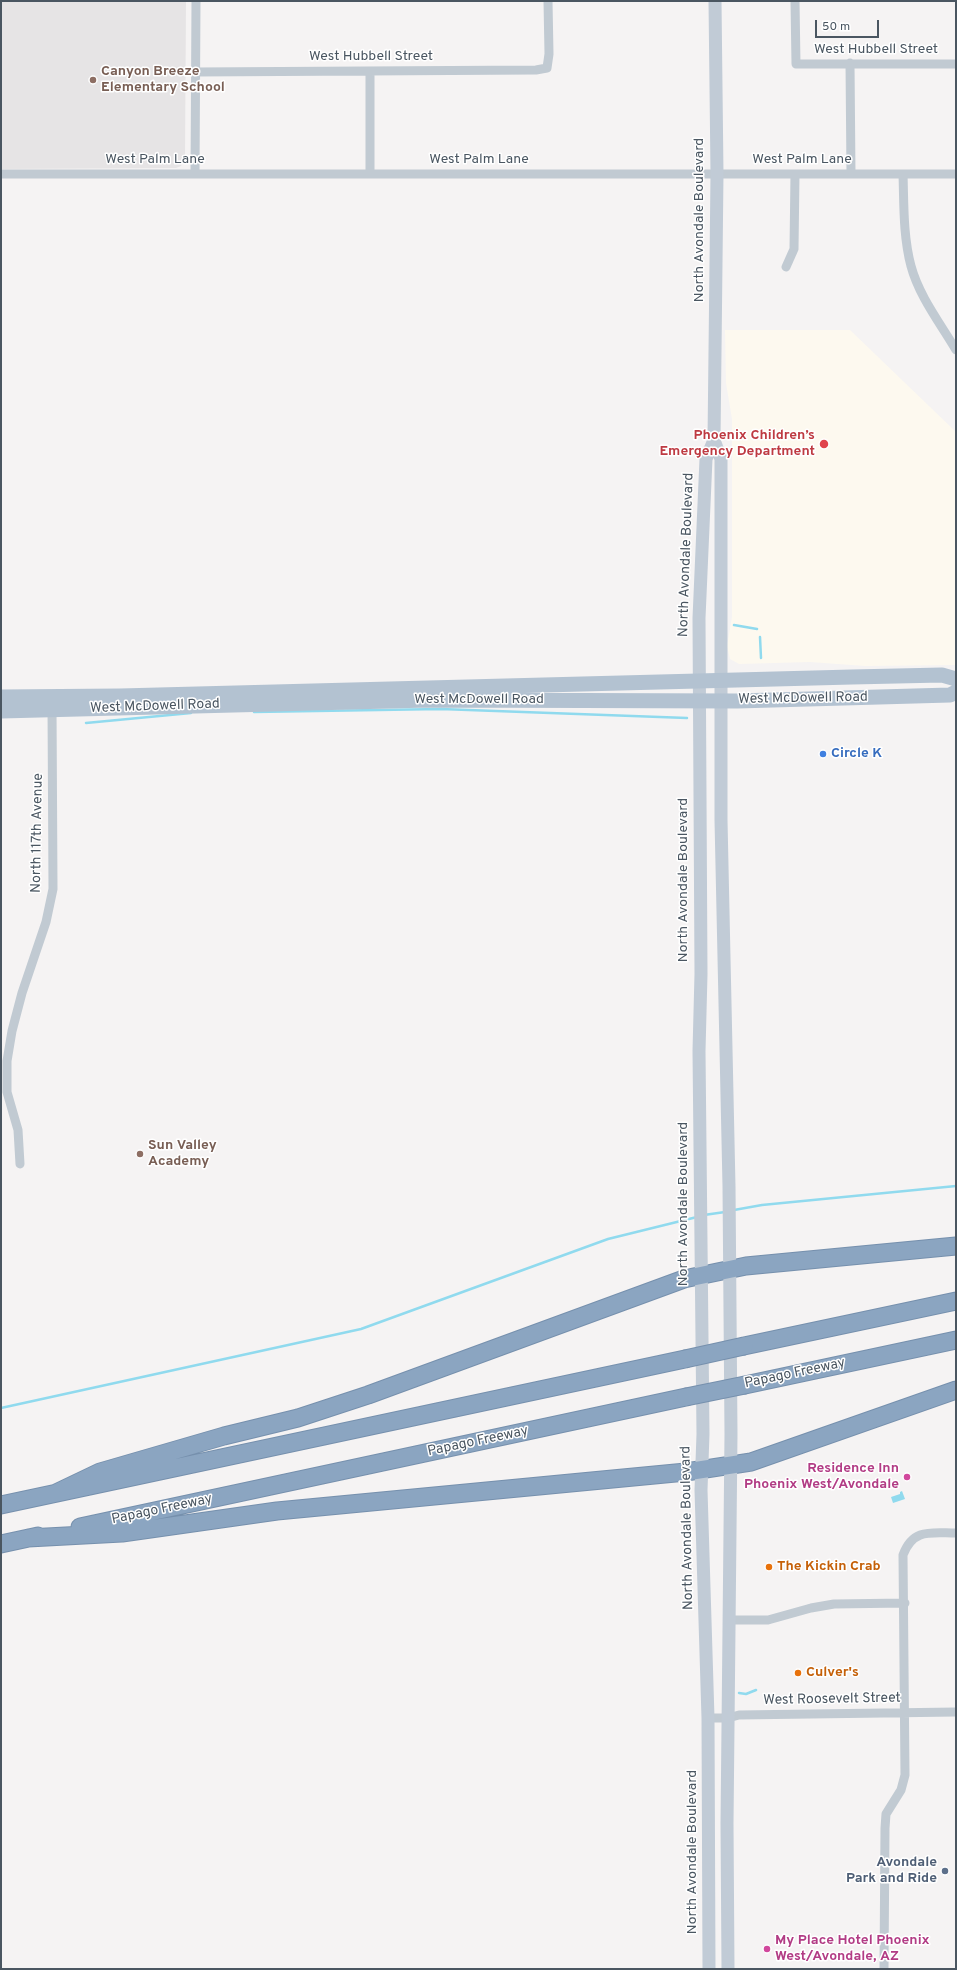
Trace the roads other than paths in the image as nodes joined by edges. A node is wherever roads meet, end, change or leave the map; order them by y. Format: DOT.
graph roads {
  1 [pos="196,1"];
  2 [pos="548,1"];
  3 [pos="714,1"];
  4 [pos="796,1"];
  5 [pos="850,63"];
  6 [pos="956,64"];
  7 [pos="370,71"];
  8 [pos="195,72"];
  9 [pos="370,173"];
  10 [pos="1,174"];
  11 [pos="195,174"];
  12 [pos="717,174"];
  13 [pos="796,174"];
  14 [pos="851,174"];
  15 [pos="904,174"];
  16 [pos="956,174"];
  17 [pos="786,267"];
  18 [pos="956,350"];
  19 [pos="714,440"];
  20 [pos="956,679"];
  21 [pos="700,680"];
  22 [pos="721,680"];
  23 [pos="956,692"];
  24 [pos="1,697"];
  25 [pos="700,700"];
  26 [pos="721,700"];
  27 [pos="52,703"];
  28 [pos="1,711"];
  29 [pos="701,946"];
  30 [pos="724,947"];
  31 [pos="20,1164"];
  32 [pos="956,1246"];
  33 [pos="730,1269"];
  34 [pos="700,1274"];
  35 [pos="956,1301"];
  36 [pos="956,1340"];
  37 [pos="956,1390"];
  38 [pos="731,1464"];
  39 [pos="702,1469"];
  40 [pos="56,1493"];
  41 [pos="1,1505"];
  42 [pos="956,1533"];
  43 [pos="28,1538"];
  44 [pos="1,1544"];
  45 [pos="904,1603"];
  46 [pos="729,1620"];
  47 [pos="956,1712"];
  48 [pos="905,1713"];
  49 [pos="708,1718"];
  50 [pos="728,1718"];
  51 [pos="709,1943"];
  52 [pos="709,1969"];
  53 [pos="718,1969"];
  54 [pos="728,1969"];
  55 [pos="884,1969"];
  1 -- 8 [label="street"];
  2 -- 7 [label="street, West Hubbell Street"];
  3 -- 12 [label="main road, North Avondale Boulevard"];
  4 -- 5 [label="street, West Hubbell Street"];
  5 -- 6 [label="street, West Hubbell Street"];
  5 -- 14 [label="street"];
  7 -- 8 [label="street, West Hubbell Street"];
  7 -- 9 [label="street"];
  8 -- 11 [label="street"];
  9 -- 11 [label="street, West Palm Lane"];
  9 -- 12 [label="street, West Palm Lane"];
  10 -- 11 [label="street, West Palm Lane"];
  12 -- 13 [label="street, West Palm Lane"];
  12 -- 19 [label="main road, North Avondale Boulevard"];
  13 -- 14 [label="street, West Palm Lane"];
  13 -- 17 [label="street"];
  14 -- 15 [label="street, West Palm Lane"];
  15 -- 16 [label="street, West Palm Lane"];
  15 -- 18 [label="street"];
  19 -- 21 [label="main road, North Avondale Boulevard"];
  19 -- 22 [label="main road, North Avondale Boulevard"];
  20 -- 22 [label="main road, West McDowell Road"];
  21 -- 22 [label="main road, West McDowell Road"];
  21 -- 25 [label="main road, North Avondale Boulevard"];
  21 -- 27 [label="main road, West McDowell Road"];
  22 -- 26 [label="main road, North Avondale Boulevard"];
  23 -- 26 [label="main road, West McDowell Road"];
  24 -- 27 [label="main road, West McDowell Road"];
  25 -- 26 [label="main road, West McDowell Road"];
  25 -- 27 [label="main road, West McDowell Road"];
  25 -- 29 [label="main road, North Avondale Boulevard"];
  26 -- 30 [label="main road, North Avondale Boulevard"];
  27 -- 28 [label="main road, West McDowell Road"];
  27 -- 31 [label="street, North 117th Avenue"];
  29 -- 30 [label="main road"];
  29 -- 34 [label="main road, North Avondale Boulevard"];
  30 -- 33 [label="main road, North Avondale Boulevard"];
  32 -- 33 [label="highway"];
  33 -- 34 [label="highway"];
  33 -- 38 [label="main road, North Avondale Boulevard"];
  34 -- 39 [label="main road, North Avondale Boulevard"];
  34 -- 40 [label="highway"];
  35 -- 40 [label="highway, bridge"];
  36 -- 43 [label="highway, Papago Freeway, bridge"];
  37 -- 38 [label="highway"];
  38 -- 39 [label="highway"];
  38 -- 46 [label="main road, North Avondale Boulevard"];
  39 -- 43 [label="highway"];
  39 -- 49 [label="main road, North Avondale Boulevard"];
  40 -- 41 [label="highway"];
  42 -- 45 [label="street"];
  43 -- 44 [label="highway, Papago Freeway"];
  45 -- 46 [label="street"];
  45 -- 48 [label="street"];
  46 -- 50 [label="main road, North Avondale Boulevard"];
  47 -- 48 [label="street, West Roosevelt Street"];
  48 -- 50 [label="street, West Roosevelt Street"];
  48 -- 55 [label="street"];
  49 -- 50 [label="street, West Roosevelt Street"];
  49 -- 51 [label="main road, North Avondale Boulevard"];
  50 -- 54 [label="main road, North Avondale Boulevard"];
  51 -- 52 [label="main road, North Avondale Boulevard"];
  51 -- 53 [label="main road"];
}
